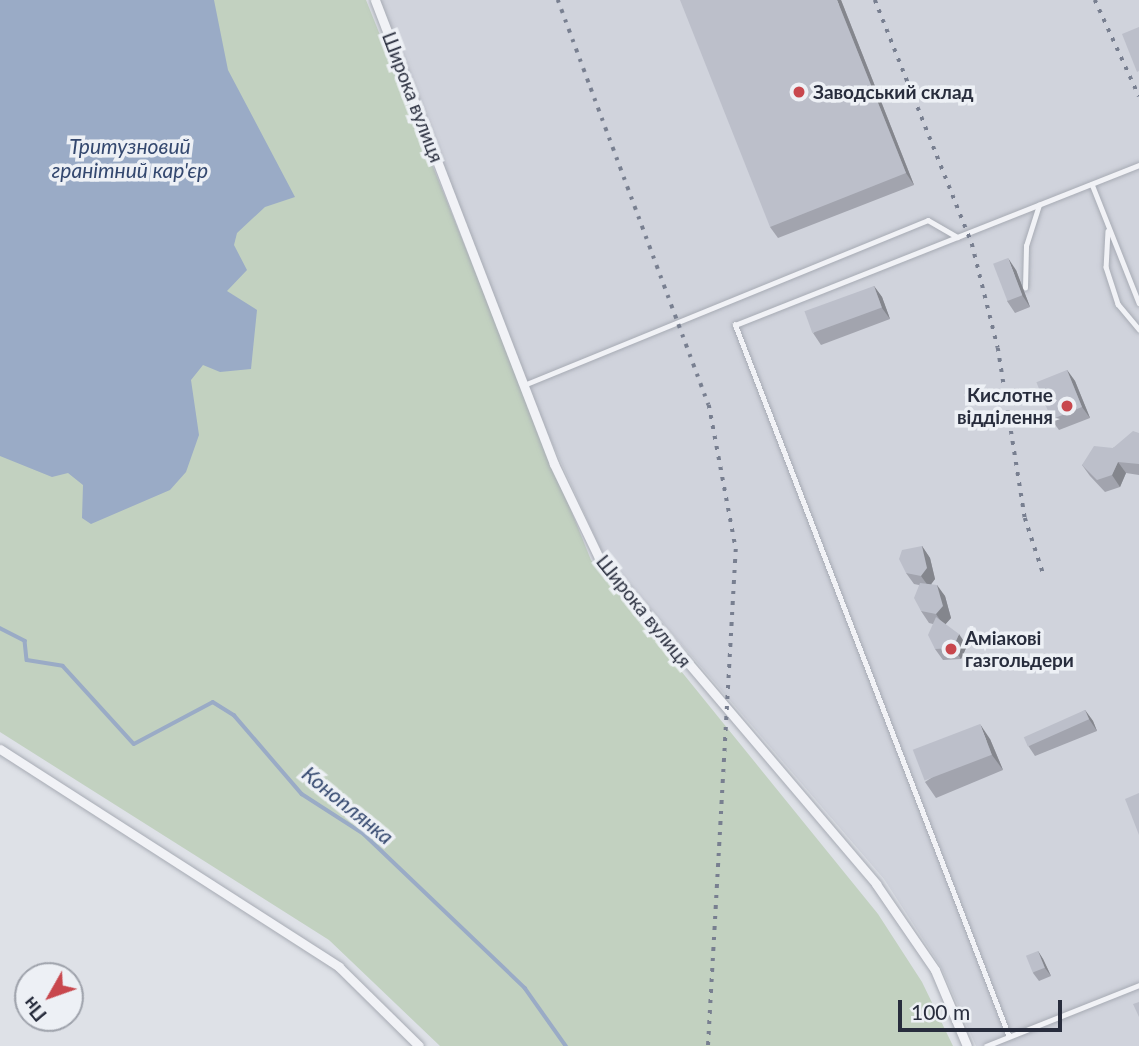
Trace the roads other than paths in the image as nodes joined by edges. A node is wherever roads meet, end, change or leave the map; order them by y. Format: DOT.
graph roads {
  1 [pos="375,0"];
  2 [pos="1139,165"];
  3 [pos="1092,184"];
  4 [pos="1039,205"];
  5 [pos="1109,226"];
  6 [pos="957,237"];
  7 [pos="1025,288"];
  8 [pos="1139,303"];
  9 [pos="1139,329"];
  10 [pos="523,385"];
  11 [pos="0,749"];
  12 [pos="1139,985"];
  13 [pos="1009,1037"];
  14 [pos="419,1046"];
  15 [pos="967,1046"];
  16 [pos="986,1046"];
  1 -- 10 [label="street, Широка вулиця"];
  2 -- 3 [label="lane"];
  3 -- 4 [label="lane"];
  3 -- 5 [label="lane"];
  4 -- 6 [label="lane"];
  4 -- 7 [label="lane"];
  5 -- 8 [label="lane"];
  5 -- 9 [label="lane"];
  6 -- 10 [label="lane"];
  6 -- 13 [label="lane"];
  10 -- 15 [label="street, Широка вулиця"];
  11 -- 14 [label="street"];
  12 -- 13 [label="lane"];
  13 -- 16 [label="lane"];
}
